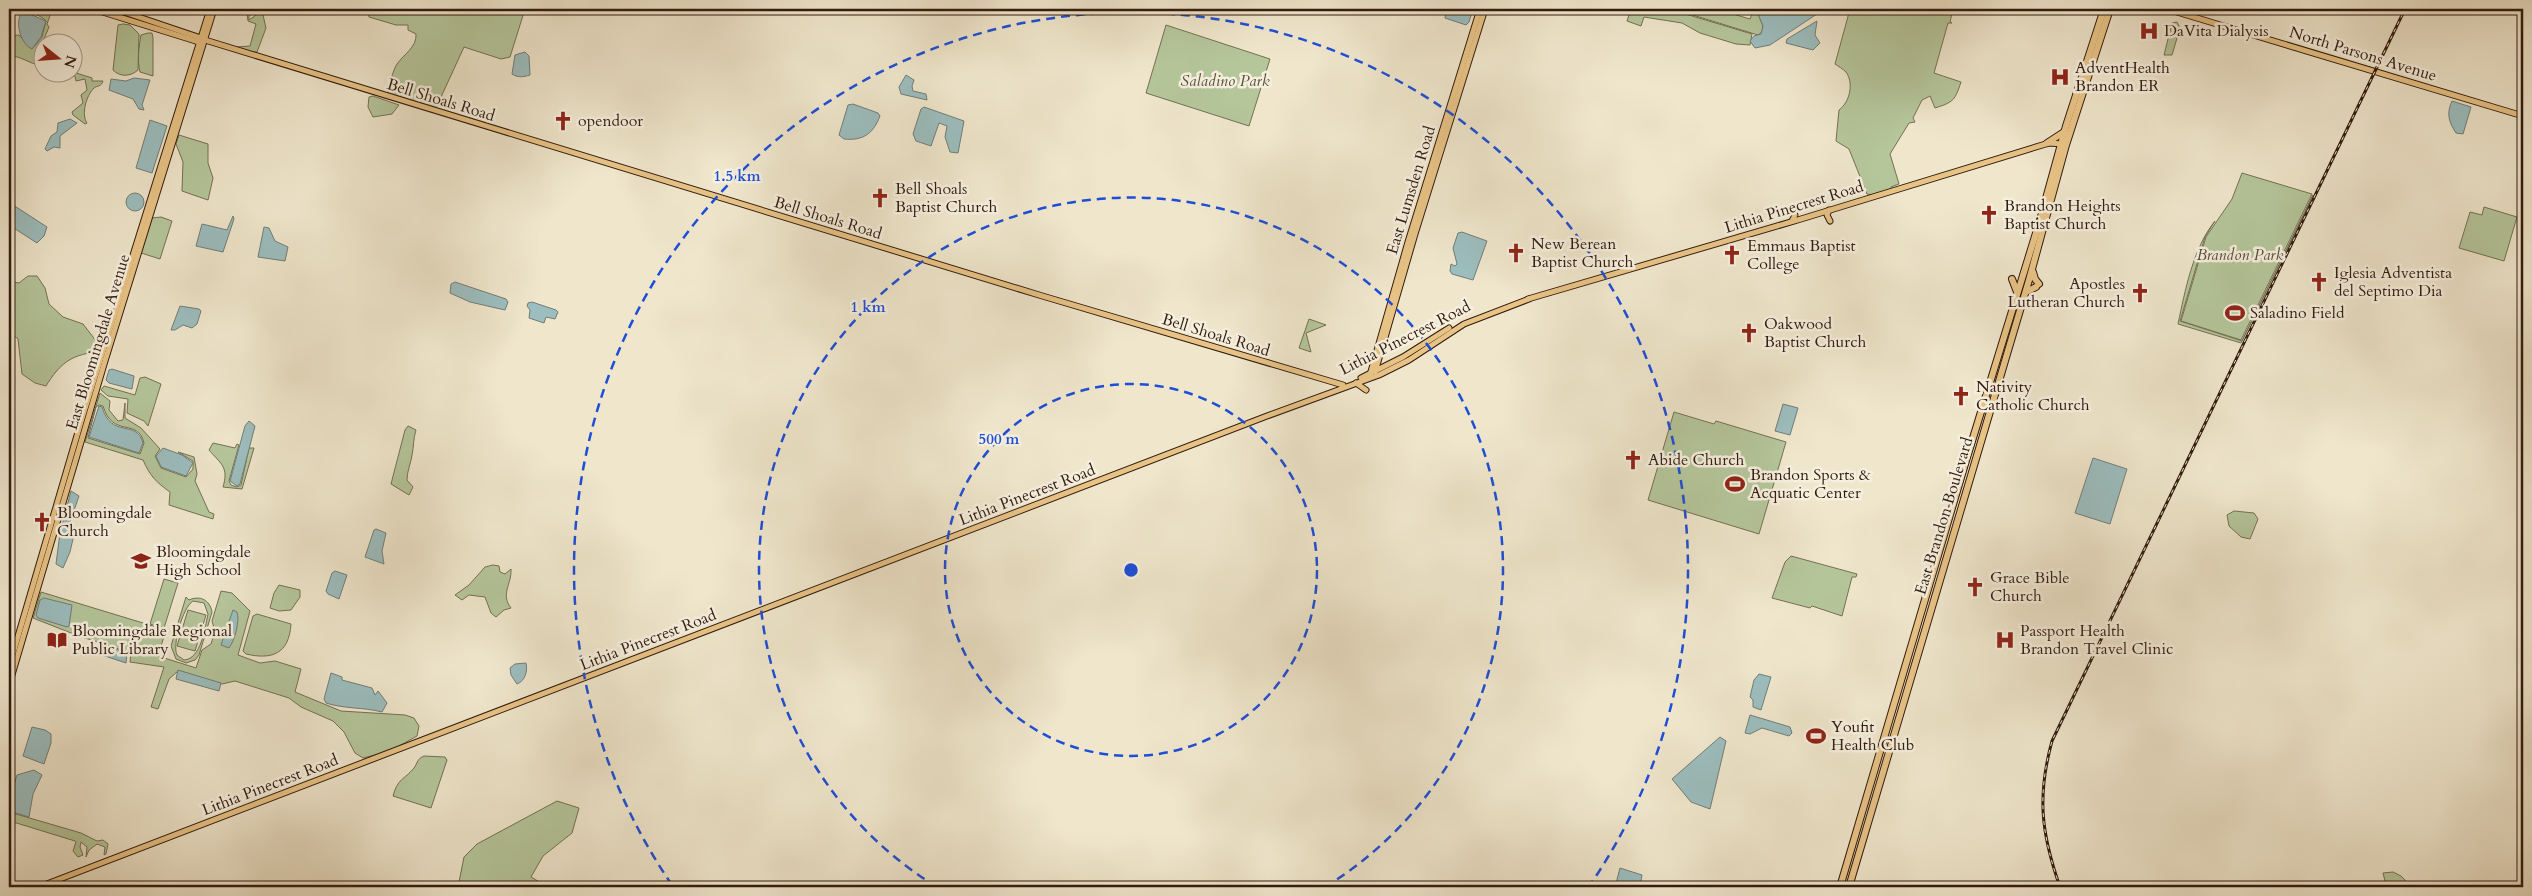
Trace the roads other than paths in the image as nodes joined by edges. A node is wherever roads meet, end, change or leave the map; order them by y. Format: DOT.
graph roads {
  1 [pos="93,9"];
  2 [pos="115,9"];
  3 [pos="210,9"];
  4 [pos="214,9"];
  5 [pos="1480,9"];
  6 [pos="1484,9"];
  7 [pos="2104,9"];
  8 [pos="2110,9"];
  9 [pos="2167,9"];
  10 [pos="202,41"];
  11 [pos="2523,116"];
  12 [pos="2064,132"];
  13 [pos="2047,143"];
  14 [pos="2064,144"];
  15 [pos="1792,210"];
  16 [pos="1829,210"];
  17 [pos="1830,221"];
  18 [pos="1790,222"];
  19 [pos="2033,269"];
  20 [pos="2012,279"];
  21 [pos="2026,292"];
  22 [pos="1394,293"];
  23 [pos="2017,296"];
  24 [pos="1495,310"];
  25 [pos="1392,319"];
  26 [pos="2004,351"];
  27 [pos="1403,357"];
  28 [pos="1380,358"];
  29 [pos="1374,369"];
  30 [pos="1371,377"];
  31 [pos="1362,378"];
  32 [pos="1322,380"];
  33 [pos="1356,383"];
  34 [pos="1998,384"];
  35 [pos="1343,385"];
  36 [pos="1330,390"];
  37 [pos="1366,390"];
  38 [pos="1987,391"];
  39 [pos="1267,416"];
  40 [pos="1977,421"];
  41 [pos="1986,424"];
  42 [pos="1975,460"];
  43 [pos="1939,550"];
  44 [pos="42,567"];
  45 [pos="1929,586"];
  46 [pos="1937,588"];
  47 [pos="1917,626"];
  48 [pos="1924,630"];
  49 [pos="9,667"];
  50 [pos="9,685"];
  51 [pos="1898,722"];
  52 [pos="427,742"];
  53 [pos="1882,748"];
  54 [pos="387,753"];
  55 [pos="1879,787"];
  56 [pos="39,887"];
  57 [pos="1840,887"];
  58 [pos="1849,887"];
  1 -- 10 [label="main road, Bell Shoals Road"];
  2 -- 10 [label="main road, Bell Shoals Road"];
  3 -- 10 [label="main road, East Bloomingdale Avenue"];
  4 -- 10 [label="main road, East Bloomingdale Avenue"];
  5 -- 22 [label="main road, East Lumsden Road"];
  6 -- 25 [label="main road, East Lumsden Road"];
  7 -- 12 [label="highway, East Brandon Boulevard"];
  8 -- 14 [label="highway, East Brandon Boulevard"];
  9 -- 11 [label="main road, North Parsons Avenue"];
  10 -- 32 [label="main road, Bell Shoals Road"];
  10 -- 44 [label="main road, East Bloomingdale Avenue"];
  12 -- 13 [label="highway"];
  12 -- 14 [label="highway, East Brandon Boulevard"];
  13 -- 14 [label="main road, Lithia Pinecrest Road"];
  13 -- 16 [label="main road, Lithia Pinecrest Road"];
  14 -- 19 [label="highway, East Brandon Boulevard"];
  14 -- 23 [label="highway, East Brandon Boulevard"];
  15 -- 18 [label="main road"];
  16 -- 17 [label="main road"];
  16 -- 18 [label="main road, Lithia Pinecrest Road"];
  18 -- 24 [label="main road, Lithia Pinecrest Road"];
  19 -- 21 [label="highway, East Brandon Boulevard"];
  19 -- 21 [label="highway"];
  20 -- 23 [label="highway"];
  21 -- 34 [label="highway, East Brandon Boulevard"];
  22 -- 25 [label="main road"];
  22 -- 29 [label="main road, East Lumsden Road"];
  23 -- 38 [label="highway, East Brandon Boulevard"];
  24 -- 27 [label="main road, Lithia Pinecrest Road"];
  24 -- 30 [label="main road, Lithia Pinecrest Road"];
  25 -- 28 [label="main road, East Lumsden Road"];
  26 -- 34 [label="highway"];
  27 -- 28 [label="main road"];
  27 -- 29 [label="main road, Lithia Pinecrest Road"];
  28 -- 29 [label="main road, East Lumsden Road"];
  29 -- 30 [label="main road, East Lumsden Road"];
  29 -- 31 [label="main road"];
  30 -- 31 [label="main road, Lithia Pinecrest Road"];
  30 -- 33 [label="main road, Lithia Pinecrest Road"];
  31 -- 35 [label="main road, Lithia Pinecrest Road"];
  32 -- 35 [label="main road, Bell Shoals Road"];
  32 -- 36 [label="main road"];
  33 -- 37 [label="main road"];
  33 -- 39 [label="main road, Lithia Pinecrest Road"];
  34 -- 41 [label="highway, East Brandon Boulevard"];
  35 -- 36 [label="main road, Lithia Pinecrest Road"];
  36 -- 39 [label="main road, Lithia Pinecrest Road"];
  38 -- 40 [label="highway, East Brandon Boulevard"];
  38 -- 41 [label="highway"];
  39 -- 54 [label="main road, Lithia Pinecrest Road"];
  40 -- 42 [label="highway"];
  40 -- 43 [label="highway, East Brandon Boulevard"];
  41 -- 42 [label="highway, East Brandon Boulevard"];
  42 -- 46 [label="highway, East Brandon Boulevard"];
  43 -- 45 [label="highway, East Brandon Boulevard"];
  43 -- 46 [label="highway"];
  44 -- 49 [label="main road, East Bloomingdale Avenue"];
  44 -- 50 [label="main road, East Bloomingdale Avenue"];
  45 -- 47 [label="highway, East Brandon Boulevard"];
  45 -- 48 [label="highway"];
  46 -- 48 [label="highway, East Brandon Boulevard"];
  47 -- 51 [label="highway"];
  47 -- 53 [label="highway, East Brandon Boulevard"];
  48 -- 51 [label="highway, East Brandon Boulevard"];
  51 -- 55 [label="highway, East Brandon Boulevard"];
  52 -- 54 [label="main road"];
  53 -- 55 [label="highway"];
  53 -- 57 [label="highway, East Brandon Boulevard"];
  54 -- 56 [label="main road, Lithia Pinecrest Road"];
  55 -- 58 [label="highway, East Brandon Boulevard"];
}
